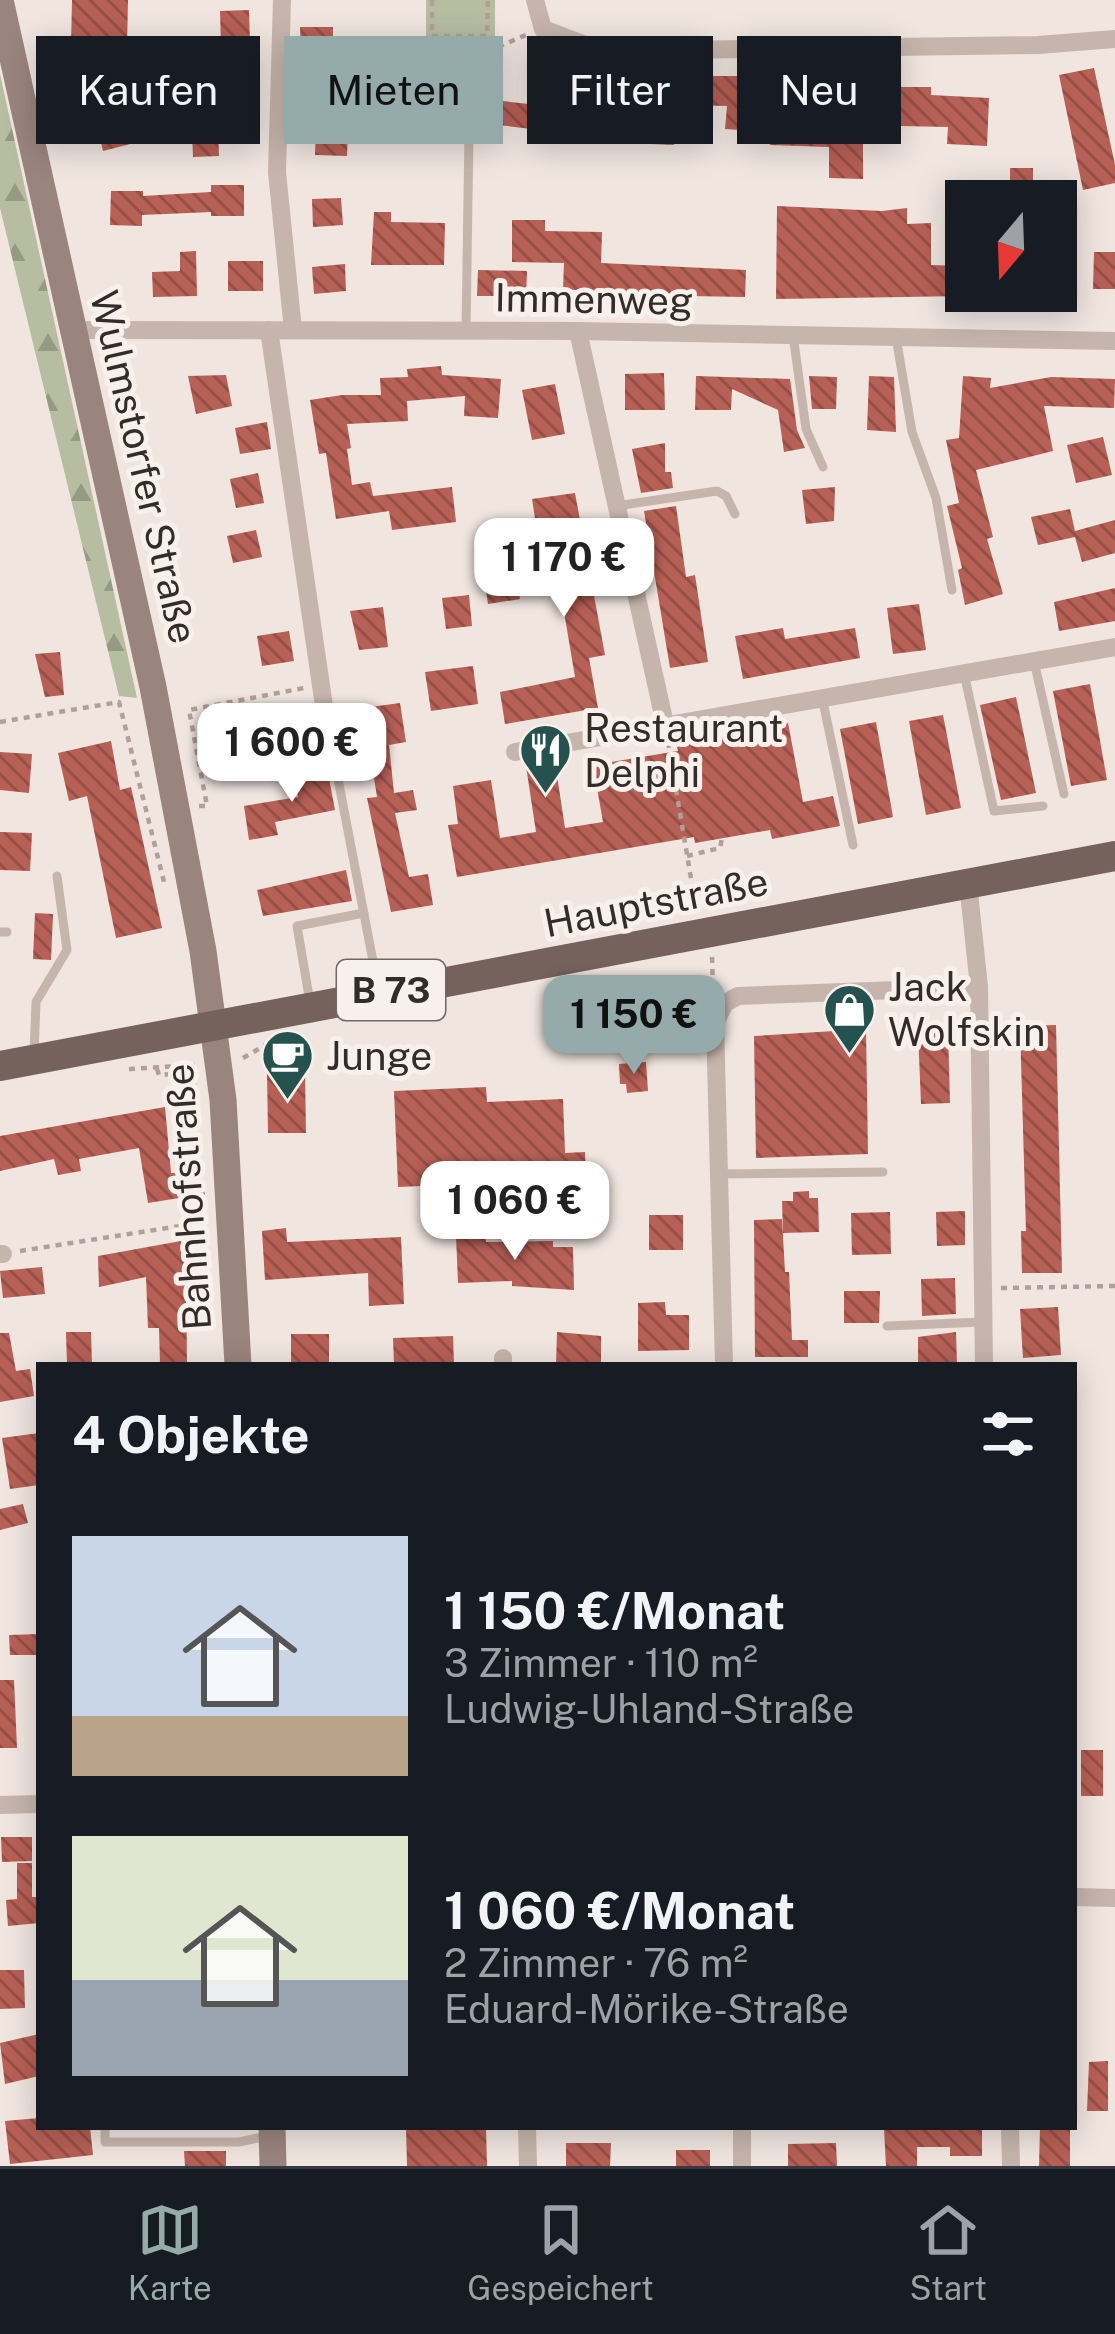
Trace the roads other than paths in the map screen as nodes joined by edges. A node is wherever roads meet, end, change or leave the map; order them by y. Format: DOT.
graph roads {
  1 [pos="0,0"];
  2 [pos="282,0"];
  3 [pos="535,0"];
  4 [pos="1115,39"];
  5 [pos="469,144"];
  6 [pos="73,330"];
  7 [pos="269,330"];
  8 [pos="293,330"];
  9 [pos="466,331"];
  10 [pos="578,332"];
  11 [pos="793,335"];
  12 [pos="896,337"];
  13 [pos="1115,341"];
  14 [pos="823,467"];
  15 [pos="616,506"];
  16 [pos="735,514"];
  17 [pos="952,590"];
  18 [pos="1115,647"];
  19 [pos="1115,656"];
  20 [pos="1034,661"];
  21 [pos="964,673"];
  22 [pos="822,697"];
  23 [pos="325,706"];
  24 [pos="665,724"];
  25 [pos="515,752"];
  26 [pos="334,758"];
  27 [pos="1064,794"];
  28 [pos="1043,806"];
  29 [pos="853,845"];
  30 [pos="1115,856"];
  31 [pos="57,876"];
  32 [pos="968,883"];
  33 [pos="364,913"];
  34 [pos="979,987"];
  35 [pos="379,992"];
  36 [pos="310,1005"];
  37 [pos="215,1024"];
  38 [pos="34,1060"];
  39 [pos="0,1066"];
  40 [pos="883,1172"];
  41 [pos="719,1174"];
  42 [pos="982,1322"];
  43 [pos="887,1326"];
  44 [pos="238,1362"];
  45 [pos="724,1362"];
  46 [pos="984,1362"];
  47 [pos="36,1804"];
  48 [pos="0,1805"];
  49 [pos="1077,1897"];
  50 [pos="1115,1898"];
  51 [pos="105,2130"];
  52 [pos="162,2130"];
  53 [pos="526,2130"];
  54 [pos="742,2130"];
  55 [pos="1010,2130"];
  56 [pos="272,2131"];
  57 [pos="163,2142"];
  58 [pos="274,2166"];
  59 [pos="528,2166"];
  60 [pos="742,2166"];
  61 [pos="1011,2166"];
  1 -- 6 [label="main road, Wulmstorfer Straße"];
  2 -- 8 [label="street"];
  3 -- 4 [label="street"];
  5 -- 9 [label="lane"];
  6 -- 7 [label="street, Immenweg"];
  6 -- 37 [label="main road, Wulmstorfer Straße"];
  7 -- 8 [label="street, Immenweg"];
  7 -- 23 [label="street"];
  8 -- 9 [label="street, Immenweg"];
  9 -- 10 [label="street, Immenweg"];
  10 -- 11 [label="street, Immenweg"];
  10 -- 15 [label="street"];
  11 -- 12 [label="street, Immenweg"];
  11 -- 14 [label="lane"];
  12 -- 13 [label="street, Immenweg"];
  12 -- 17 [label="lane"];
  15 -- 16 [label="lane"];
  15 -- 24 [label="street"];
  18 -- 19 [label="lane"];
  18 -- 20 [label="street"];
  20 -- 21 [label="street"];
  20 -- 27 [label="lane"];
  21 -- 22 [label="street"];
  21 -- 28 [label="lane"];
  22 -- 24 [label="street"];
  22 -- 29 [label="lane"];
  24 -- 25 [label="street"];
  26 -- 33 [label="lane"];
  30 -- 32 [label="main road, Hauptstraße / B 73"];
  31 -- 38 [label="lane"];
  32 -- 34 [label="street"];
  32 -- 35 [label="main road, Hauptstraße / B 73"];
  33 -- 35 [label="lane"];
  33 -- 36 [label="lane"];
  34 -- 41 [label="street"];
  34 -- 42 [label="street"];
  35 -- 36 [label="main road, Hauptstraße / B 73"];
  36 -- 37 [label="main road, Hauptstraße / B 73"];
  37 -- 38 [label="main road, Hauptstraße / B 73"];
  37 -- 44 [label="main road, Bahnhofstraße"];
  38 -- 39 [label="main road, Hauptstraße / B 73"];
  40 -- 41 [label="lane"];
  41 -- 45 [label="street"];
  42 -- 43 [label="lane"];
  42 -- 46 [label="street"];
  47 -- 48 [label="street"];
  49 -- 50 [label="street"];
  51 -- 57 [label="lane"];
  52 -- 57 [label="lane"];
  53 -- 59 [label="street"];
  54 -- 60 [label="street"];
  55 -- 61 [label="street"];
  56 -- 57 [label="lane"];
  56 -- 58 [label="main road"];
}
